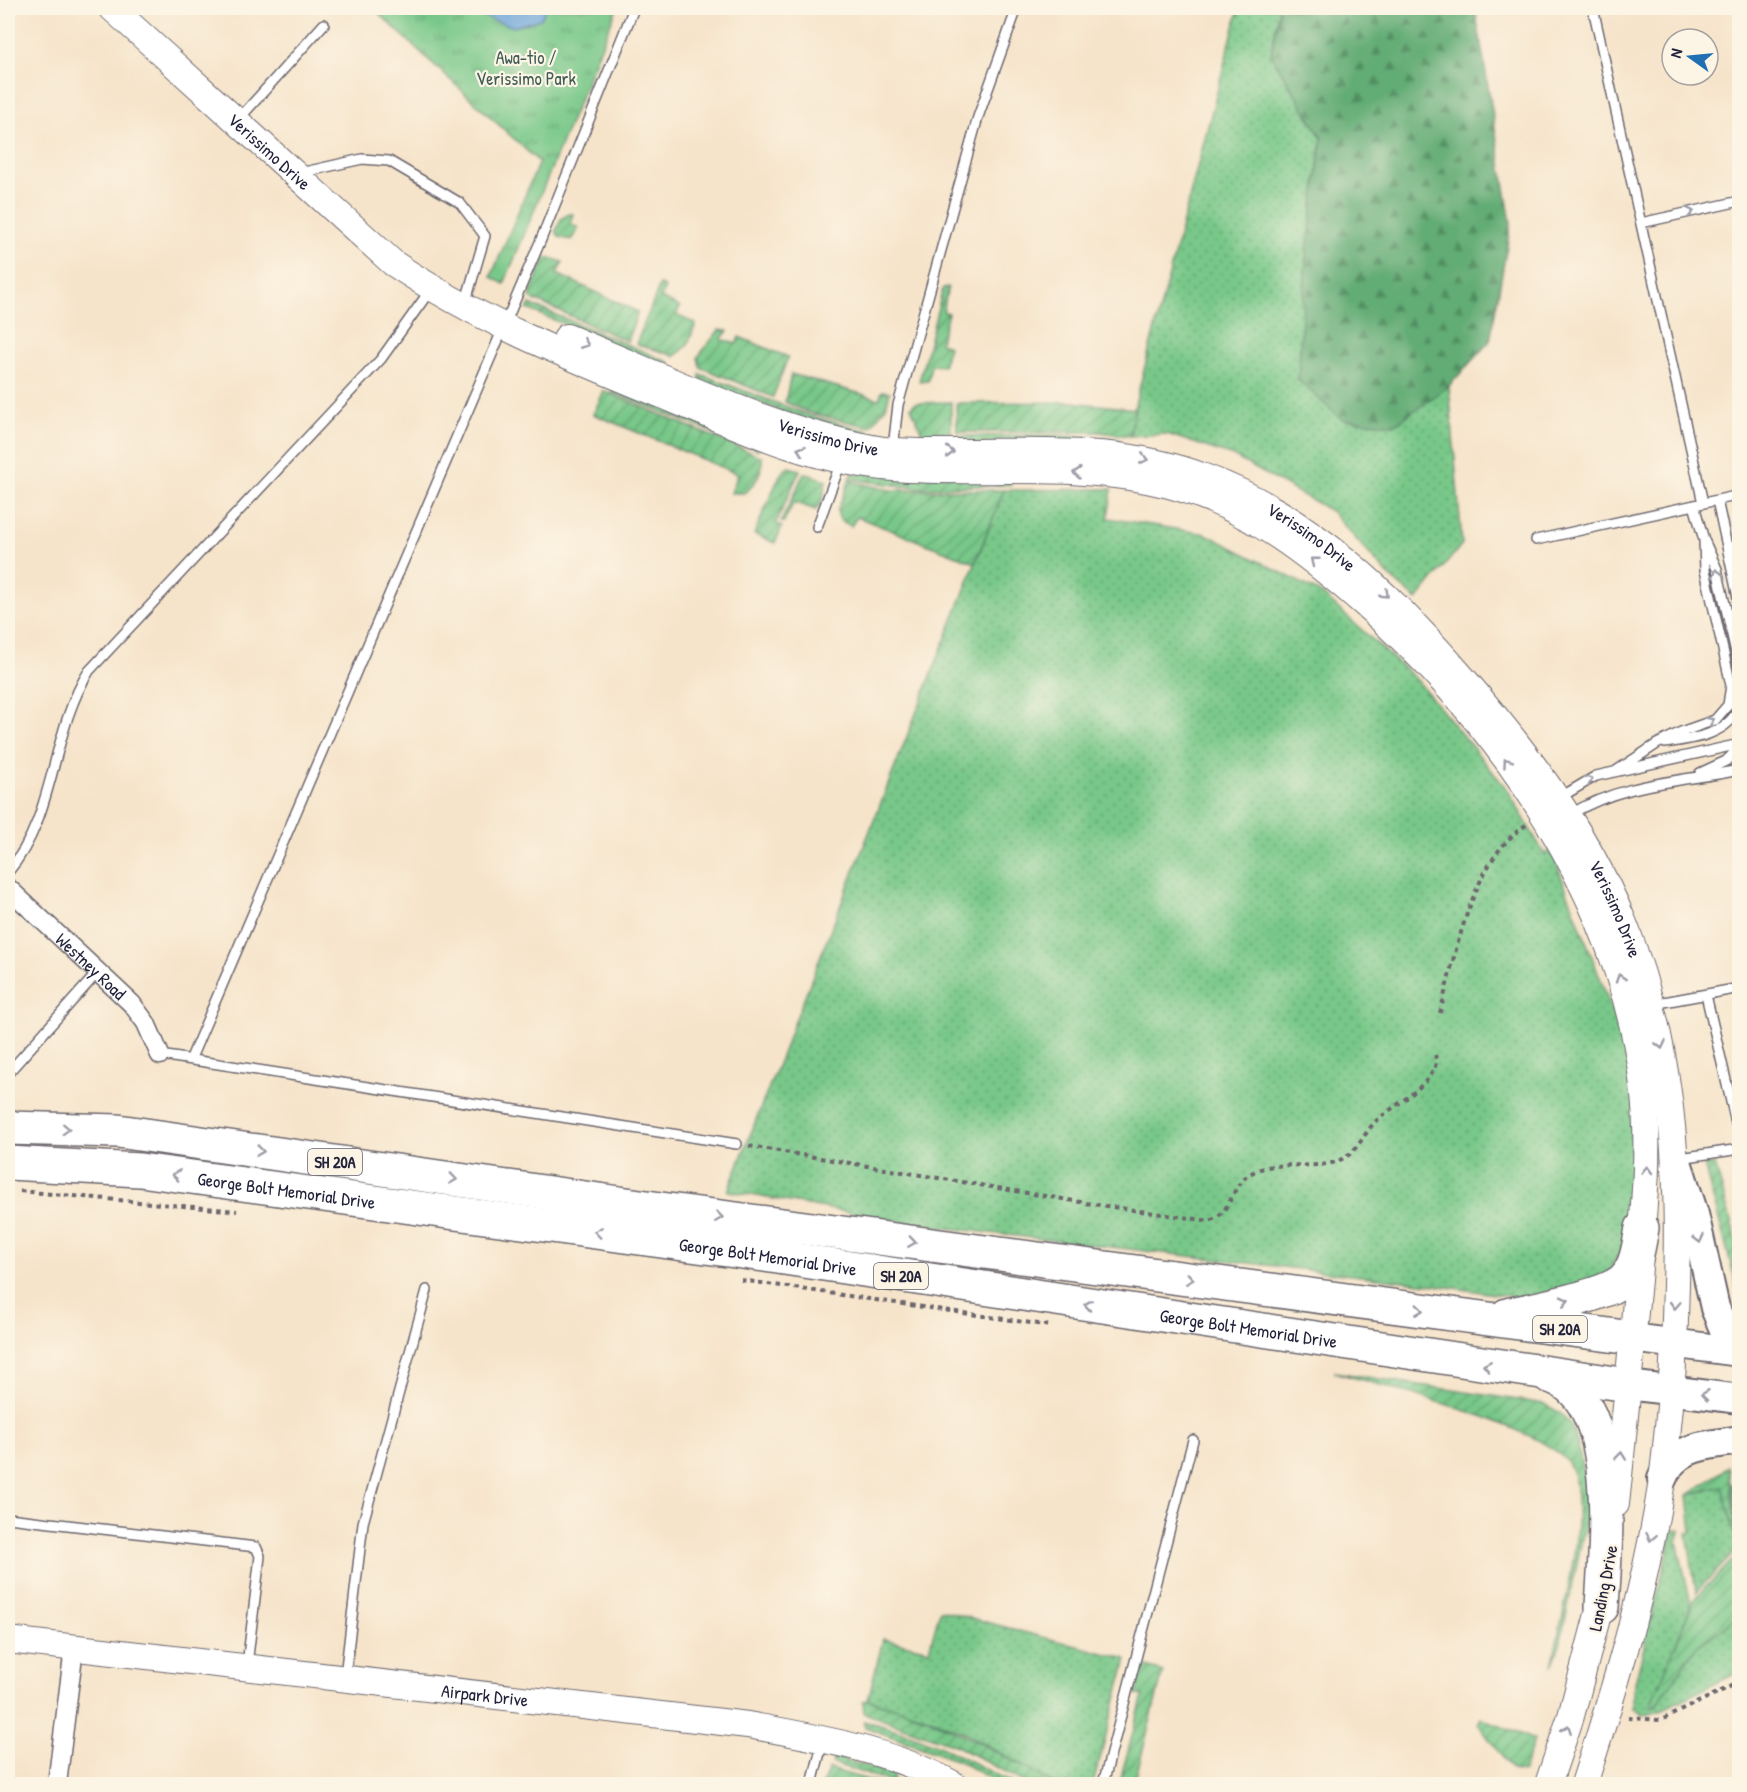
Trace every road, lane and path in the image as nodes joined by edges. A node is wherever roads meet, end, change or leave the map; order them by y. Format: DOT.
graph roads {
  1 [pos="112,8"];
  2 [pos="634,8"];
  3 [pos="1017,8"];
  4 [pos="1593,8"];
  5 [pos="324,24"];
  6 [pos="237,122"];
  7 [pos="294,174"];
  8 [pos="1740,201"];
  9 [pos="1641,223"];
  10 [pos="431,289"];
  11 [pos="465,303"];
  12 [pos="506,321"];
  13 [pos="842,460"];
  14 [pos="893,460"];
  15 [pos="1740,495"];
  16 [pos="1717,500"];
  17 [pos="1699,504"];
  18 [pos="817,527"];
  19 [pos="1726,536"];
  20 [pos="1536,540"];
  21 [pos="1704,540"];
  22 [pos="1740,566"];
  23 [pos="1740,607"];
  24 [pos="1740,670"];
  25 [pos="1740,706"];
  26 [pos="1657,744"];
  27 [pos="1740,745"];
  28 [pos="1740,770"];
  29 [pos="1616,771"];
  30 [pos="1689,777"];
  31 [pos="1551,814"];
  32 [pos="8,872"];
  33 [pos="8,888"];
  34 [pos="98,972"];
  35 [pos="1740,988"];
  36 [pos="1706,995"];
  37 [pos="1651,1005"];
  38 [pos="1440,1013"];
  39 [pos="160,1054"];
  40 [pos="1435,1055"];
  41 [pos="191,1058"];
  42 [pos="8,1073"];
  43 [pos="8,1128"];
  44 [pos="1740,1140"];
  45 [pos="737,1144"];
  46 [pos="1740,1149"];
  47 [pos="1677,1160"];
  48 [pos="13,1177"];
  49 [pos="246,1212"];
  50 [pos="1642,1228"];
  51 [pos="734,1279"];
  52 [pos="427,1290"];
  53 [pos="1488,1318"];
  54 [pos="1055,1327"];
  55 [pos="1632,1338"];
  56 [pos="1673,1344"];
  57 [pos="1740,1345"];
  58 [pos="1740,1352"];
  59 [pos="1544,1374"];
  60 [pos="1628,1385"];
  61 [pos="1670,1390"];
  62 [pos="1740,1399"];
  63 [pos="1193,1440"];
  64 [pos="1740,1440"];
  65 [pos="1662,1479"];
  66 [pos="8,1518"];
  67 [pos="1602,1607"];
  68 [pos="8,1640"];
  69 [pos="74,1648"];
  70 [pos="246,1667"];
  71 [pos="345,1679"];
  72 [pos="1740,1682"];
  73 [pos="1624,1717"];
  74 [pos="824,1739"];
  75 [pos="57,1785"];
  76 [pos="812,1785"];
  77 [pos="953,1785"];
  78 [pos="1102,1785"];
  79 [pos="1548,1785"];
  80 [pos="1584,1785"];
  1 -- 6 [label="street, Verissimo Drive"];
  2 -- 12 [label="lane"];
  3 -- 14 [label="lane"];
  4 -- 9 [label="lane"];
  5 -- 6 [label="lane"];
  6 -- 7 [label="street, Verissimo Drive"];
  7 -- 10 [label="street, Verissimo Drive"];
  7 -- 11 [label="lane"];
  9 -- 8 [label="lane, one-way"];
  9 -- 17 [label="lane"];
  10 -- 11 [label="street, Verissimo Drive"];
  10 -- 32 [label="lane"];
  11 -- 12 [label="street, Verissimo Drive"];
  13 -- 12 [label="street, Verissimo Drive, one-way"];
  12 -- 14 [label="street, Verissimo Drive, one-way"];
  12 -- 41 [label="lane"];
  13 -- 14 [label="street, Verissimo Drive"];
  13 -- 18 [label="lane"];
  14 -- 31 [label="street, Verissimo Drive"];
  15 -- 16 [label="lane"];
  16 -- 17 [label="lane"];
  16 -- 19 [label="lane"];
  17 -- 20 [label="lane"];
  17 -- 21 [label="lane"];
  19 -- 22 [label="lane"];
  19 -- 23 [label="lane"];
  24 -- 21 [label="lane, one-way"];
  26 -- 21 [label="lane, one-way"];
  25 -- 26 [label="lane"];
  26 -- 29 [label="lane"];
  27 -- 29 [label="lane"];
  27 -- 30 [label="lane"];
  28 -- 30 [label="lane"];
  31 -- 29 [label="lane, one-way"];
  30 -- 31 [label="lane"];
  31 -- 37 [label="street, Verissimo Drive"];
  31 -- 38 [label="path"];
  50 -- 31 [label="street, Verissimo Drive, one-way"];
  33 -- 34 [label="street, Westney Road"];
  34 -- 39 [label="street, Westney Road"];
  34 -- 42 [label="lane"];
  35 -- 36 [label="lane"];
  36 -- 37 [label="lane"];
  36 -- 44 [label="lane"];
  37 -- 47 [label="street, Verissimo Drive, one-way"];
  39 -- 41 [label="lane"];
  40 -- 45 [label="path"];
  41 -- 45 [label="lane"];
  43 -- 53 [label="highway, George Bolt Memorial Drive / SH 20A, one-way"];
  46 -- 47 [label="lane"];
  47 -- 56 [label="street, Verissimo Drive, one-way"];
  47 -- 57 [label="main road, one-way"];
  48 -- 49 [label="path"];
  59 -- 48 [label="highway, George Bolt Memorial Drive / SH 20A, one-way"];
  53 -- 50 [label="highway, one-way"];
  50 -- 55 [label="street, Verissimo Drive"];
  51 -- 54 [label="path"];
  52 -- 71 [label="lane"];
  53 -- 55 [label="highway, George Bolt Memorial Drive / SH 20A"];
  55 -- 56 [label="main road, George Bolt Memorial Drive"];
  55 -- 60 [label="street, Landing Drive"];
  56 -- 58 [label="main road, George Bolt Memorial Drive"];
  56 -- 61 [label="street, Verissimo Drive"];
  59 -- 60 [label="highway, George Bolt Memorial Drive / SH 20A"];
  59 -- 67 [label="highway"];
  60 -- 61 [label="main road, George Bolt Memorial Drive"];
  67 -- 60 [label="street, Landing Drive, one-way"];
  62 -- 61 [label="main road, George Bolt Memorial Drive, one-way"];
  61 -- 65 [label="street, Landing Drive"];
  63 -- 78 [label="lane"];
  64 -- 65 [label="main road"];
  65 -- 80 [label="street, Landing Drive, one-way"];
  66 -- 70 [label="lane"];
  79 -- 67 [label="street, Landing Drive, one-way"];
  68 -- 69 [label="street, Airpark Drive"];
  69 -- 70 [label="street, Airpark Drive"];
  69 -- 75 [label="street"];
  70 -- 71 [label="street, Airpark Drive"];
  71 -- 74 [label="street, Airpark Drive"];
  72 -- 73 [label="path"];
  74 -- 76 [label="lane"];
  74 -- 77 [label="street, Airpark Drive"];
}
